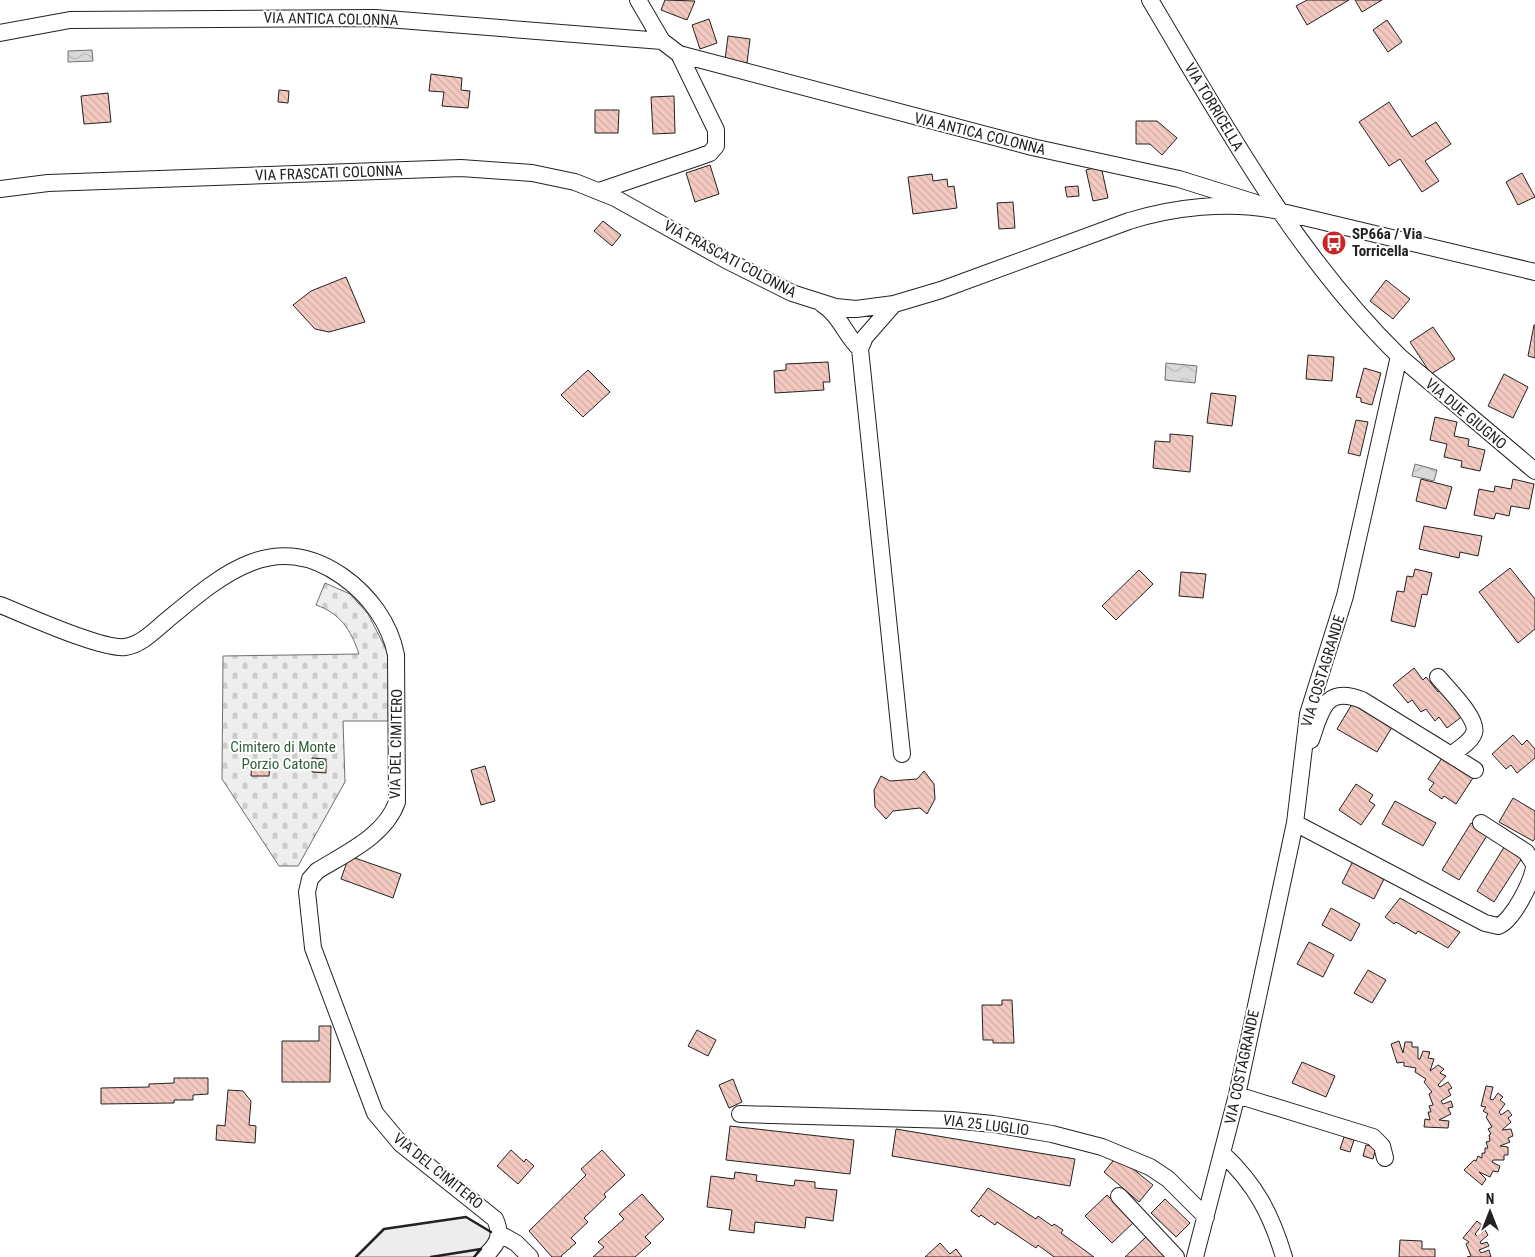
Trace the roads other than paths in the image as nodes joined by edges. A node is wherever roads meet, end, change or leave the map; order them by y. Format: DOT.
graph roads {
  1 [pos="638,0"];
  2 [pos="1150,0"];
  3 [pos="0,33"];
  4 [pos="662,41"];
  5 [pos="679,54"];
  6 [pos="0,189"];
  7 [pos="599,191"];
  8 [pos="1282,212"];
  9 [pos="1535,272"];
  10 [pos="818,302"];
  11 [pos="894,304"];
  12 [pos="860,349"];
  13 [pos="1398,356"];
  14 [pos="1535,470"];
  15 [pos="0,605"];
  16 [pos="1438,677"];
  17 [pos="902,754"];
  18 [pos="1451,755"];
  19 [pos="1476,770"];
  20 [pos="1299,778"];
  21 [pos="1294,823"];
  22 [pos="1481,823"];
  23 [pos="1237,1095"];
  24 [pos="740,1114"];
  25 [pos="1223,1154"];
  26 [pos="1385,1158"];
  27 [pos="1119,1196"];
  28 [pos="1206,1217"];
  29 [pos="500,1234"];
  30 [pos="484,1257"];
  31 [pos="530,1257"];
  32 [pos="1176,1257"];
  33 [pos="1195,1257"];
  34 [pos="1284,1257"];
  1 -- 4 [label="street"];
  2 -- 8 [label="street, VIA TORRICELLA"];
  3 -- 4 [label="street, VIA ANTICA COLONNA"];
  4 -- 5 [label="street"];
  5 -- 7 [label="street"];
  5 -- 8 [label="street, VIA ANTICA COLONNA"];
  6 -- 7 [label="street, VIA FRASCATI COLONNA"];
  7 -- 10 [label="street, VIA FRASCATI COLONNA"];
  8 -- 9 [label="street, VIA FRASCATI COLONNA"];
  8 -- 11 [label="street, VIA FRASCATI COLONNA"];
  8 -- 13 [label="street"];
  10 -- 11 [label="street, VIA FRASCATI COLONNA"];
  10 -- 12 [label="street"];
  11 -- 12 [label="street"];
  12 -- 17 [label="street"];
  13 -- 14 [label="street, VIA DUE GIUGNO"];
  13 -- 20 [label="street, VIA COSTAGRANDE"];
  15 -- 29 [label="street, VIA DEL CIMITERO"];
  16 -- 18 [label="street"];
  18 -- 19 [label="street"];
  18 -- 20 [label="street"];
  20 -- 21 [label="street, VIA COSTAGRANDE"];
  21 -- 22 [label="street"];
  21 -- 23 [label="street, VIA COSTAGRANDE"];
  23 -- 25 [label="street, VIA COSTAGRANDE"];
  23 -- 26 [label="street"];
  24 -- 28 [label="street, VIA 25 LUGLIO"];
  25 -- 28 [label="street, VIA COSTAGRANDE"];
  25 -- 34 [label="street"];
  27 -- 32 [label="street"];
  28 -- 33 [label="street, VIA COSTAGRANDE"];
  29 -- 30 [label="street"];
  29 -- 31 [label="street"];
}
